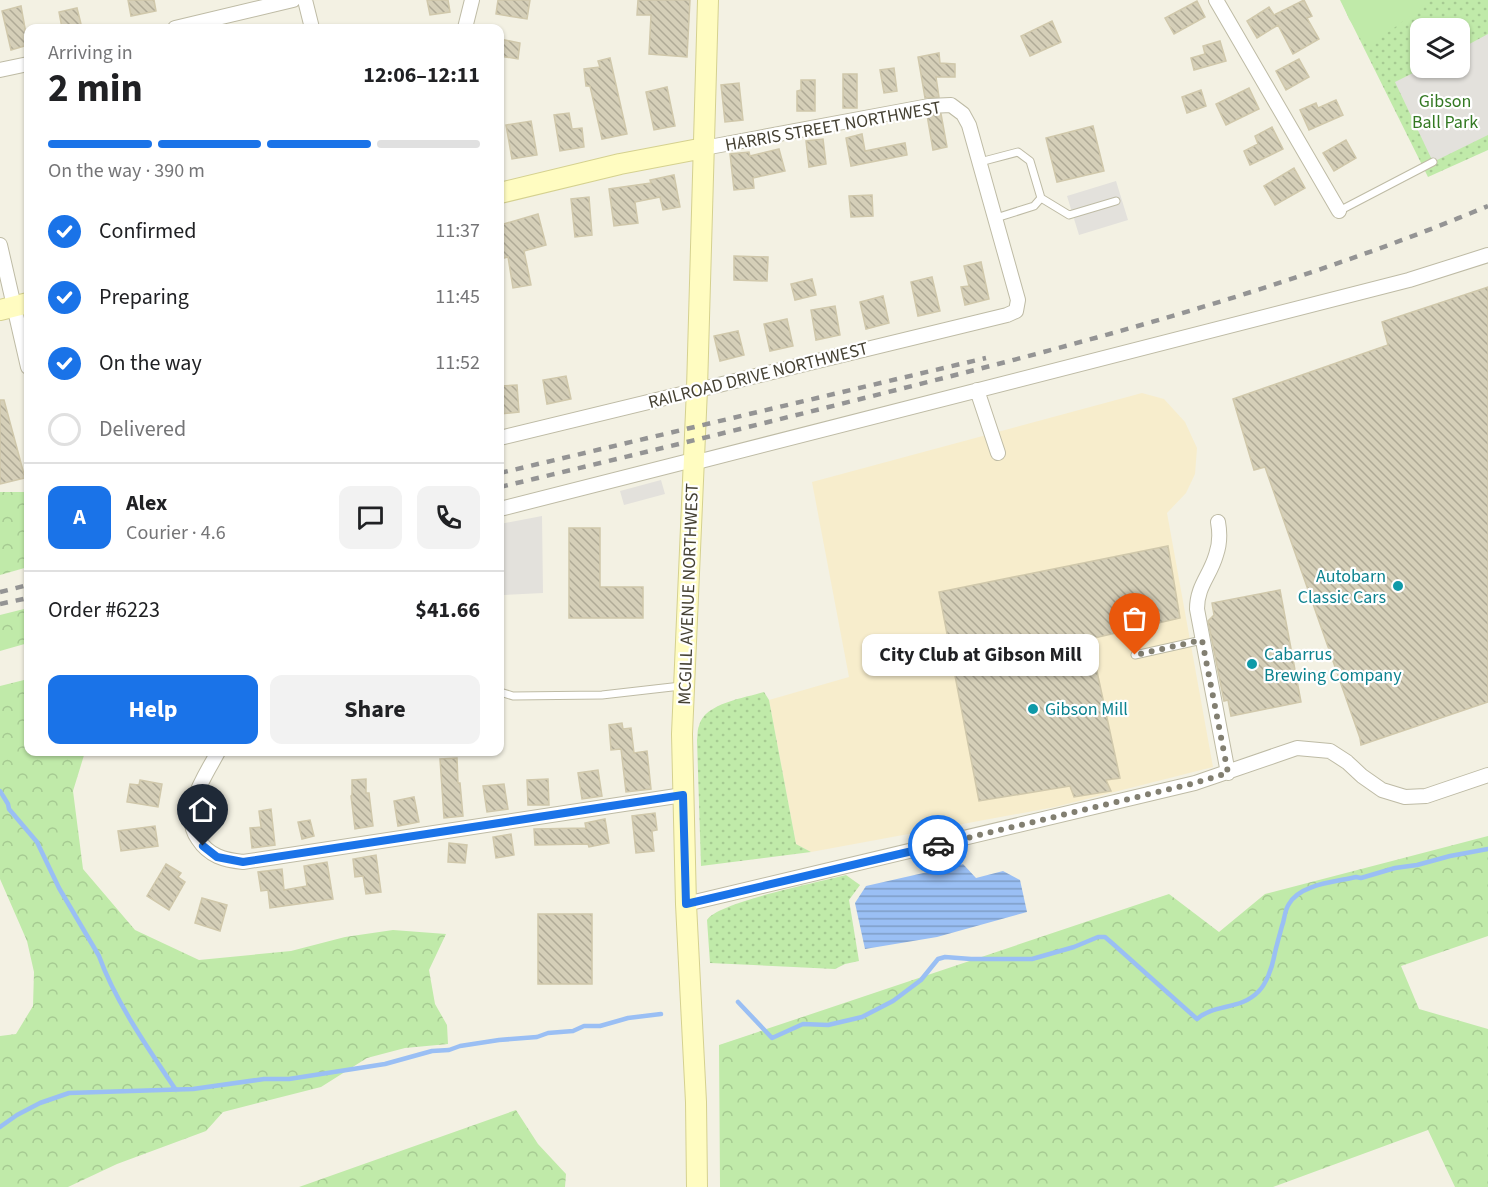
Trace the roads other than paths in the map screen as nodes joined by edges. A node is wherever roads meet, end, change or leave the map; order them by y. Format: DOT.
graph roads {
  1 [pos="293,0"];
  2 [pos="305,0"];
  3 [pos="472,0"];
  4 [pos="708,0"];
  5 [pos="1216,0"];
  6 [pos="192,24"];
  7 [pos="311,24"];
  8 [pos="466,24"];
  9 [pos="24,65"];
  10 [pos="0,70"];
  11 [pos="704,148"];
  12 [pos="980,162"];
  13 [pos="1433,162"];
  14 [pos="504,192"];
  15 [pos="1041,198"];
  16 [pos="1116,201"];
  17 [pos="1339,211"];
  18 [pos="996,218"];
  19 [pos="0,246"];
  20 [pos="1488,255"];
  21 [pos="15,306"];
  22 [pos="1016,311"];
  23 [pos="24,348"];
  24 [pos="697,389"];
  25 [pos="977,390"];
  26 [pos="504,437"];
  27 [pos="998,453"];
  28 [pos="693,461"];
  29 [pos="504,508"];
  30 [pos="1218,522"];
  31 [pos="1202,640"];
  32 [pos="1135,655"];
  33 [pos="684,686"];
  34 [pos="504,693"];
  35 [pos="216,756"];
  36 [pos="1228,773"];
  37 [pos="1488,775"];
  38 [pos="683,795"];
  39 [pos="686,904"];
  40 [pos="697,1187"];
  1 -- 6 [label="street"];
  2 -- 7 [label="street"];
  3 -- 8 [label="street"];
  4 -- 11 [label="street, MCGILL AVENUE NORTHWEST"];
  5 -- 17 [label="street"];
  9 -- 10 [label="street"];
  11 -- 12 [label="street, HARRIS STREET NORTHWEST"];
  11 -- 14 [label="street, HARRIS STREET NORTHWEST"];
  11 -- 24 [label="street, MCGILL AVENUE NORTHWEST"];
  12 -- 15 [label="lane"];
  12 -- 18 [label="street, HARRIS STREET NORTHWEST"];
  13 -- 17 [label="lane"];
  15 -- 16 [label="lane"];
  15 -- 18 [label="lane"];
  18 -- 22 [label="street, HARRIS STREET NORTHWEST"];
  19 -- 21 [label="street"];
  20 -- 25 [label="street"];
  21 -- 23 [label="street"];
  22 -- 24 [label="street, RAILROAD DRIVE NORTHWEST"];
  24 -- 26 [label="street, RAILROAD DRIVE NORTHWEST"];
  24 -- 28 [label="street, MCGILL AVENUE NORTHWEST"];
  25 -- 27 [label="street"];
  25 -- 28 [label="street"];
  28 -- 29 [label="street"];
  28 -- 33 [label="street, MCGILL AVENUE NORTHWEST"];
  30 -- 31 [label="street"];
  31 -- 32 [label="lane"];
  31 -- 36 [label="street"];
  33 -- 34 [label="lane"];
  33 -- 38 [label="street, MCGILL AVENUE NORTHWEST"];
  35 -- 38 [label="street"];
  36 -- 37 [label="street"];
  36 -- 39 [label="street"];
  38 -- 39 [label="street, MCGILL AVENUE NORTHWEST"];
  39 -- 40 [label="street, MCGILL AVENUE NORTHWEST"];
}
